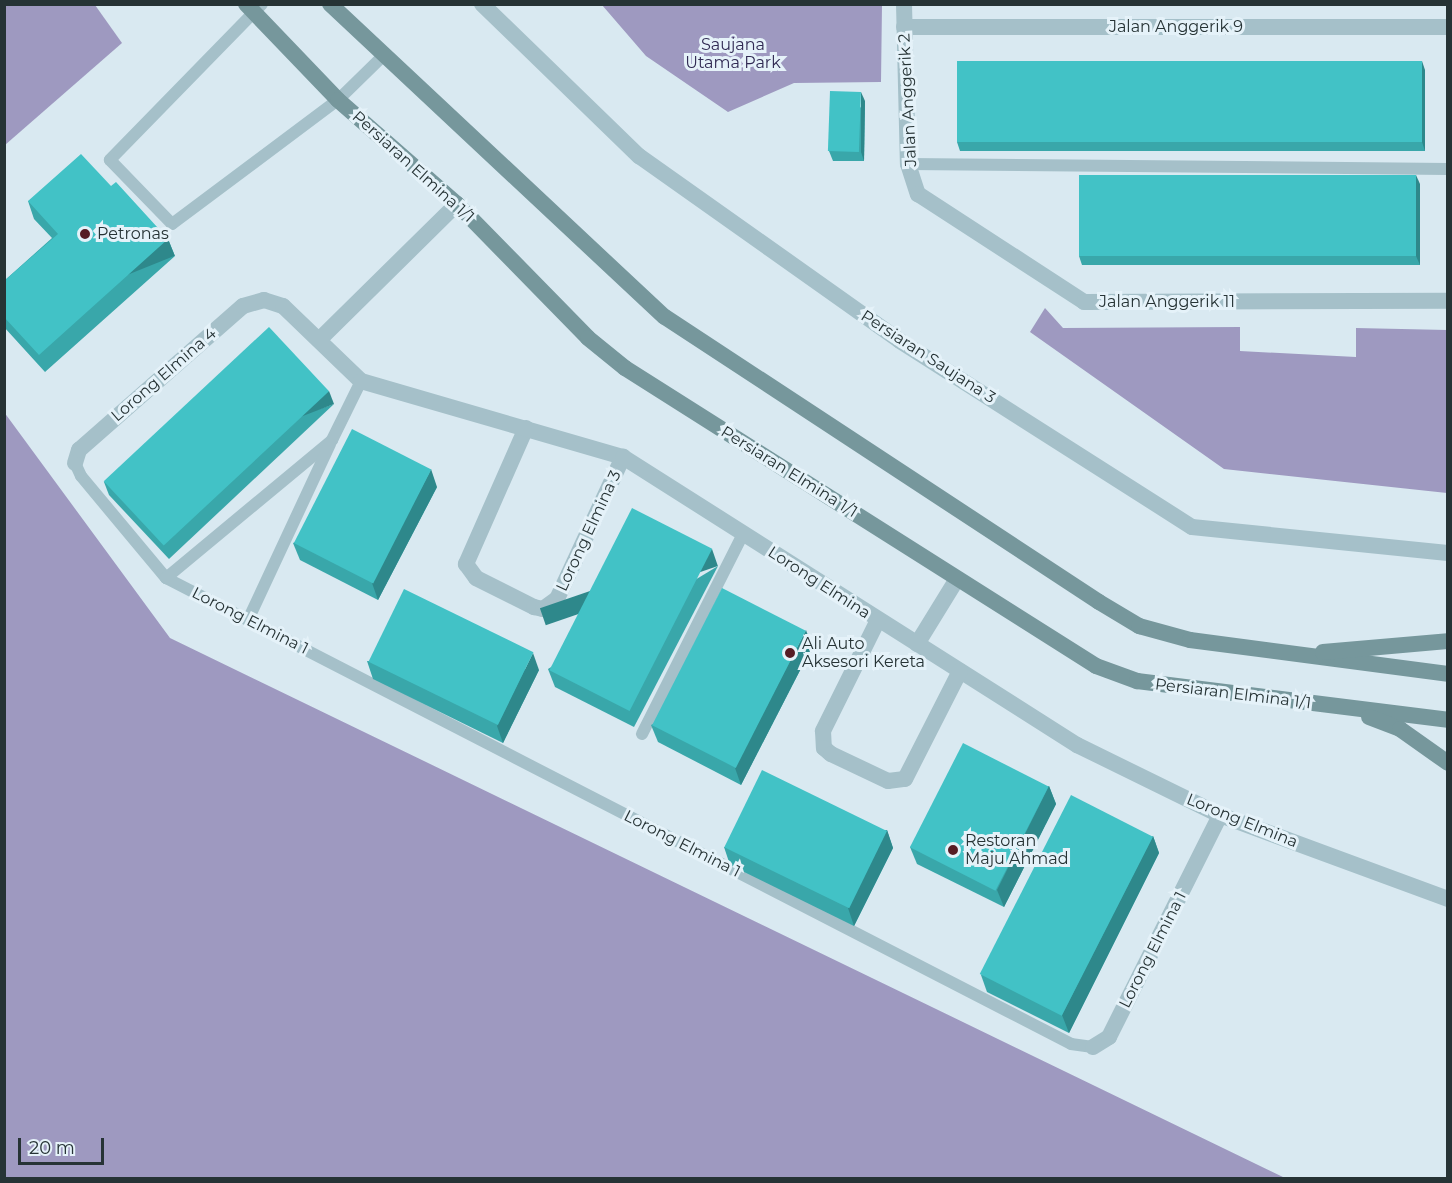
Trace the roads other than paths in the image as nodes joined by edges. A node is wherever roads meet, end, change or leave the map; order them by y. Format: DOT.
graph roads {
  1 [pos="330,4"];
  2 [pos="482,4"];
  3 [pos="904,4"];
  4 [pos="253,7"];
  5 [pos="904,27"];
  6 [pos="1448,27"];
  7 [pos="384,55"];
  8 [pos="338,100"];
  9 [pos="908,164"];
  10 [pos="1448,169"];
  11 [pos="918,194"];
  12 [pos="457,204"];
  13 [pos="1448,301"];
  14 [pos="321,338"];
  15 [pos="361,381"];
  16 [pos="526,428"];
  17 [pos="332,440"];
  18 [pos="624,457"];
  19 [pos="75,464"];
  20 [pos="743,534"];
  21 [pos="1448,553"];
  22 [pos="166,578"];
  23 [pos="957,579"];
  24 [pos="248,620"];
  25 [pos="878,620"];
  26 [pos="1448,640"];
  27 [pos="917,644"];
  28 [pos="1287,655"];
  29 [pos="960,671"];
  30 [pos="1448,674"];
  31 [pos="1346,708"];
  32 [pos="1448,720"];
  33 [pos="642,734"];
  34 [pos="1448,763"];
  35 [pos="1220,815"];
  36 [pos="1448,899"];
  37 [pos="1093,1047"];
  1 -- 7 [label="main road"];
  2 -- 21 [label="street, Persiaran Saujana 3"];
  3 -- 5 [label="street, Jalan Anggerik 2"];
  4 -- 8 [label="main road, Persiaran Elmina 1/1"];
  4 -- 8 [label="lane"];
  5 -- 6 [label="street, Jalan Anggerik 9"];
  5 -- 9 [label="street, Jalan Anggerik 2"];
  7 -- 8 [label="lane"];
  7 -- 28 [label="main road"];
  8 -- 12 [label="main road, Persiaran Elmina 1/1"];
  9 -- 10 [label="lane"];
  9 -- 11 [label="street, Jalan Anggerik 2"];
  11 -- 13 [label="street, Jalan Anggerik 11"];
  12 -- 14 [label="street"];
  12 -- 23 [label="main road, Persiaran Elmina 1/1"];
  14 -- 15 [label="street"];
  14 -- 19 [label="street, Lorong Elmina 4"];
  15 -- 16 [label="street, Lorong Elmina"];
  15 -- 17 [label="lane"];
  16 -- 18 [label="street, Lorong Elmina"];
  16 -- 18 [label="street, Lorong Elmina 3"];
  17 -- 22 [label="lane"];
  17 -- 24 [label="lane"];
  18 -- 20 [label="street, Lorong Elmina"];
  19 -- 22 [label="lane, Lorong Elmina 1"];
  20 -- 25 [label="street, Lorong Elmina"];
  20 -- 33 [label="lane"];
  22 -- 24 [label="lane, Lorong Elmina 1"];
  23 -- 27 [label="street"];
  23 -- 31 [label="main road, Persiaran Elmina 1/1"];
  24 -- 37 [label="lane, Lorong Elmina 1"];
  25 -- 27 [label="street, Lorong Elmina"];
  25 -- 29 [label="street"];
  26 -- 28 [label="main road"];
  27 -- 29 [label="street, Lorong Elmina"];
  28 -- 30 [label="main road"];
  29 -- 35 [label="street, Lorong Elmina"];
  31 -- 32 [label="main road, Persiaran Elmina 1/1"];
  31 -- 34 [label="main road"];
  35 -- 36 [label="street, Lorong Elmina"];
  35 -- 37 [label="street, Lorong Elmina 1"];
}
